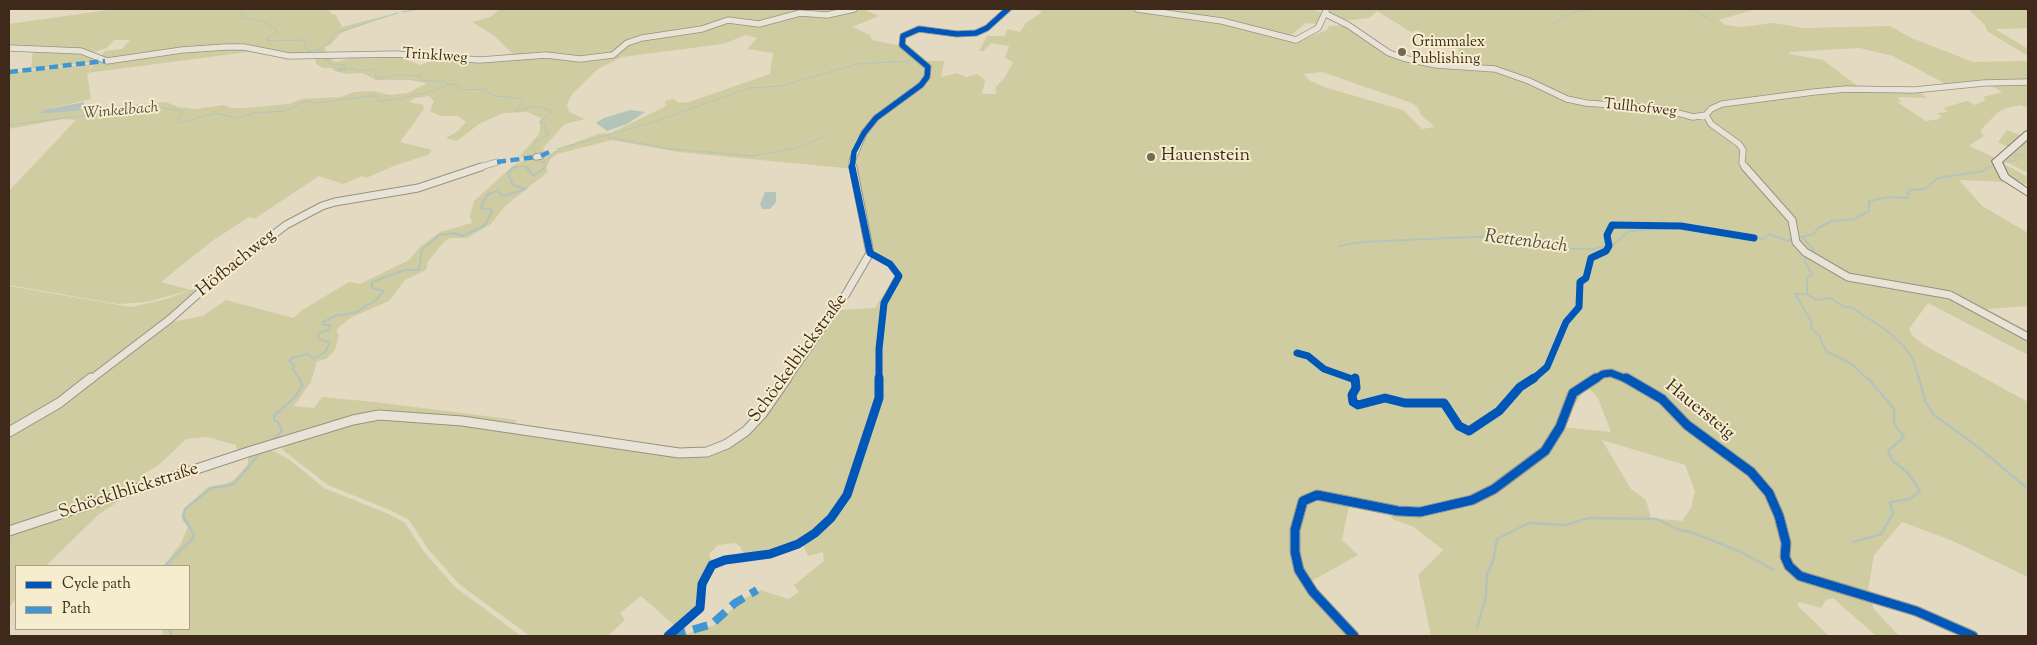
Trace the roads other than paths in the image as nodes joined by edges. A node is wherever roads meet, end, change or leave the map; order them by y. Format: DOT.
graph roads {
  1 [pos="854,9"];
  2 [pos="1008,9"];
  3 [pos="1137,9"];
  4 [pos="1326,11"];
  5 [pos="9,48"];
  6 [pos="2028,82"];
  7 [pos="1706,115"];
  8 [pos="1693,116"];
  9 [pos="1711,124"];
  10 [pos="2028,134"];
  11 [pos="497,162"];
  12 [pos="2028,193"];
  13 [pos="2028,337"];
  14 [pos="9,432"];
  15 [pos="248,452"];
  16 [pos="9,532"];
  17 [pos="1354,636"];
  18 [pos="1973,636"];
  1 -- 5 [label="street, Trinklweg"];
  2 -- 15 [label="street, Schöckelblickstraße"];
  3 -- 4 [label="street"];
  4 -- 8 [label="street, Tullhofweg"];
  6 -- 7 [label="street, Tullhofweg"];
  7 -- 8 [label="street, Tullhofweg"];
  7 -- 9 [label="street"];
  8 -- 9 [label="street"];
  9 -- 13 [label="street"];
  10 -- 12 [label="street"];
  11 -- 14 [label="street, Höfbachweg"];
  15 -- 16 [label="street, Schöcklblickstraße"];
  17 -- 18 [label="street, Hauersteig"];
}
